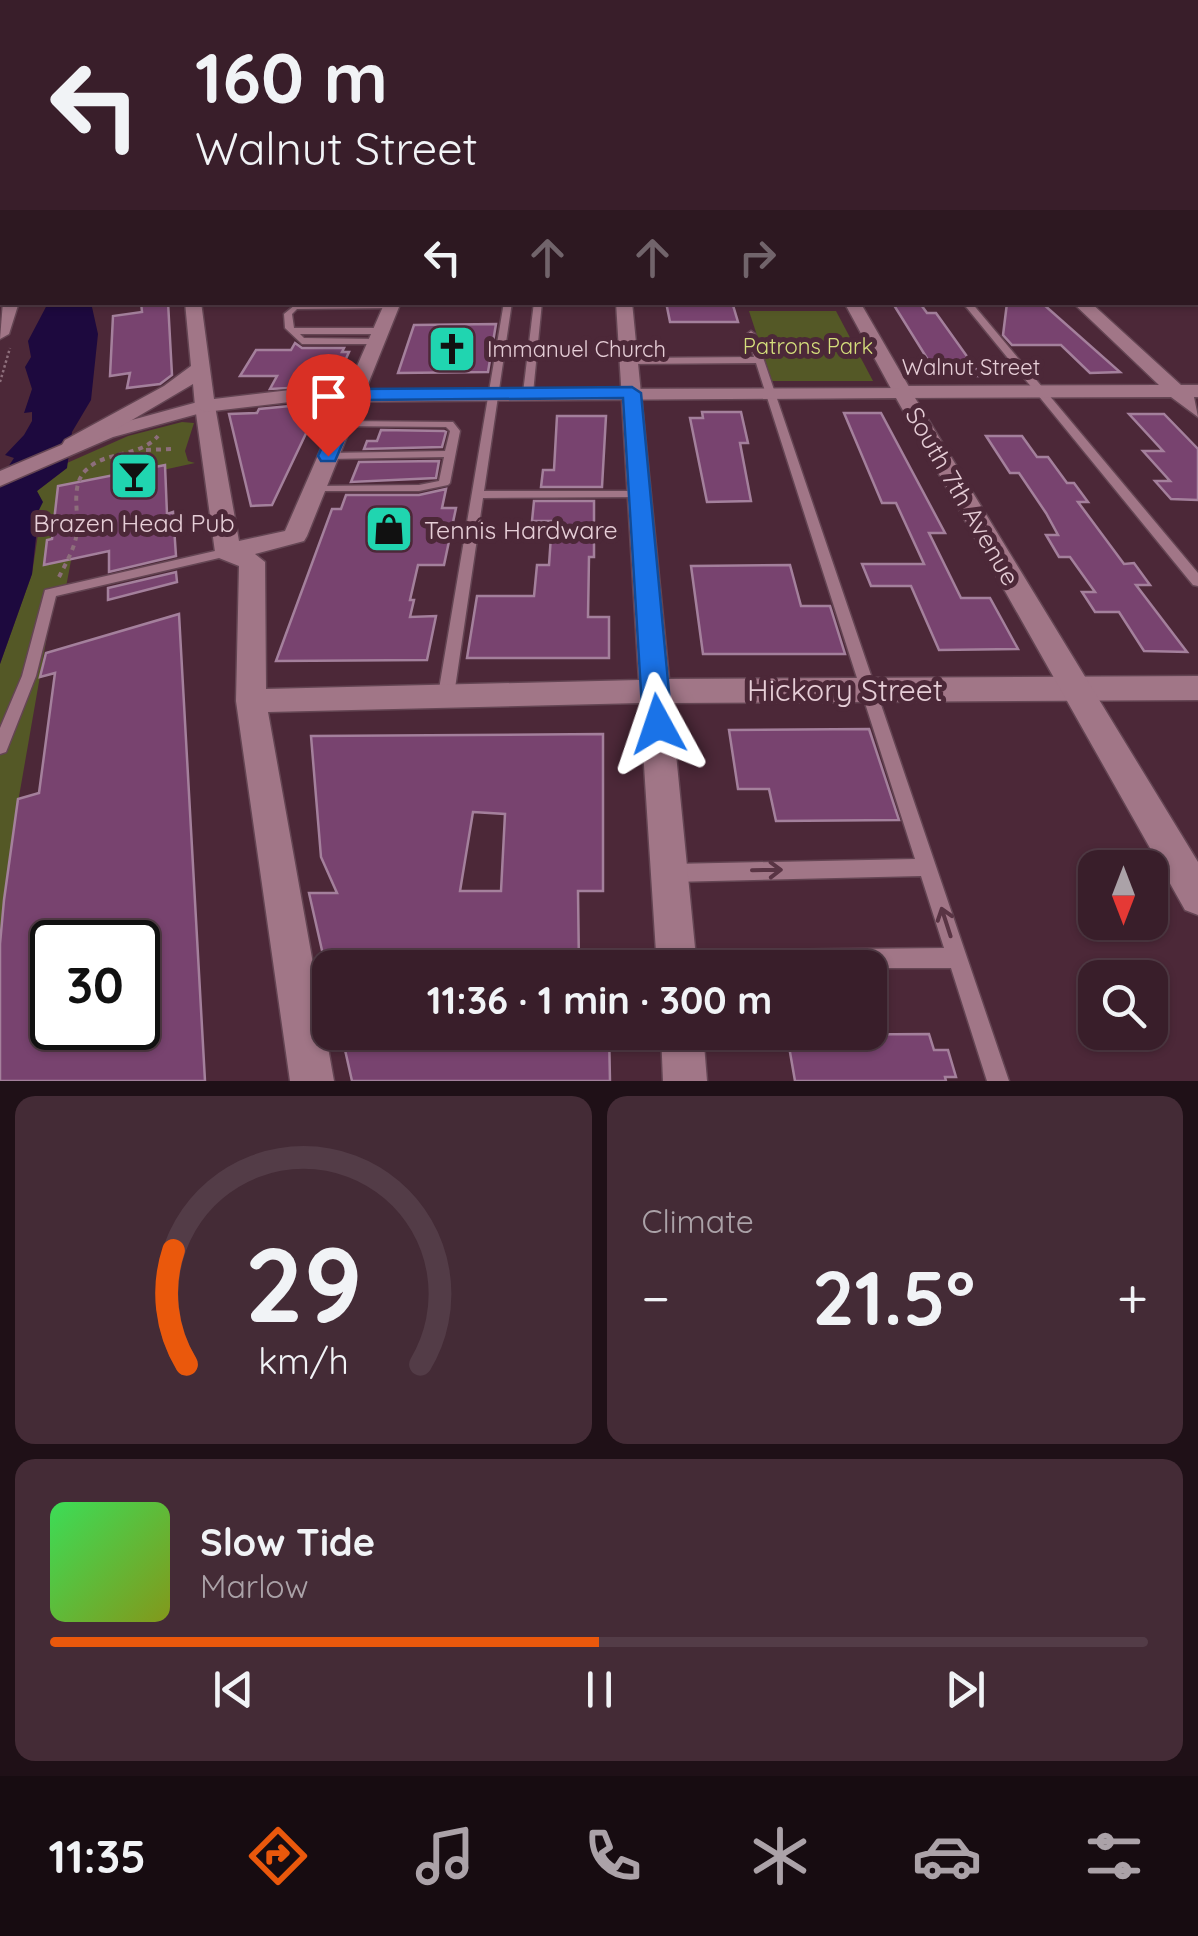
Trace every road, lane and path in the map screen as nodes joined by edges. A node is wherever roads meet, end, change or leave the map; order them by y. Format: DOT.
graph roads {
  1 [pos="10,305"];
  2 [pos="192,305"];
  3 [pos="360,305"];
  4 [pos="392,305"];
  5 [pos="508,305"];
  6 [pos="538,305"];
  7 [pos="621,305"];
  8 [pos="854,305"];
  9 [pos="968,305"];
  10 [pos="1083,305"];
  11 [pos="0,334"];
  12 [pos="750,334"];
  13 [pos="379,336"];
  14 [pos="759,360"];
  15 [pos="629,361"];
  16 [pos="203,385"];
  17 [pos="1176,391"];
  18 [pos="1198,391"];
  19 [pos="768,392"];
  20 [pos="902,392"];
  21 [pos="1040,392"];
  22 [pos="632,393"];
  23 [pos="494,394"];
  24 [pos="528,394"];
  25 [pos="355,395"];
  26 [pos="1198,412"];
  27 [pos="138,422"];
  28 [pos="341,424"];
  29 [pos="72,445"];
  30 [pos="172,449"];
  31 [pos="141,450"];
  32 [pos="450,454"];
  33 [pos="328,456"];
  34 [pos="0,479"];
  35 [pos="314,490"];
  36 [pos="640,494"];
  37 [pos="478,495"];
  38 [pos="228,552"];
  39 [pos="1198,582"];
  40 [pos="50,594"];
  41 [pos="1076,688"];
  42 [pos="1198,688"];
  43 [pos="869,690"];
  44 [pos="655,692"];
  45 [pos="446,695"];
  46 [pos="251,701"];
  47 [pos="0,746"];
  48 [pos="928,867"];
  49 [pos="669,873"];
  50 [pos="1198,897"];
  51 [pos="675,950"];
  52 [pos="958,958"];
  53 [pos="887,960"];
  54 [pos="683,1050"];
  55 [pos="312,1081"];
  56 [pos="686,1081"];
  57 [pos="998,1081"];
  1 -- 11 [label="street"];
  2 -- 16 [label="street"];
  3 -- 13 [label="lane"];
  4 -- 13 [label="street"];
  5 -- 23 [label="lane"];
  6 -- 24 [label="lane"];
  7 -- 15 [label="street"];
  8 -- 20 [label="street, South 7th Avenue"];
  9 -- 21 [label="lane"];
  10 -- 17 [label="street"];
  12 -- 14 [label="lane"];
  13 -- 25 [label="street"];
  14 -- 15 [label="lane"];
  14 -- 19 [label="lane"];
  15 -- 22 [label="street"];
  16 -- 25 [label="street, Walnut Street"];
  16 -- 27 [label="street, Walnut Street"];
  16 -- 29 [label="street"];
  16 -- 38 [label="street"];
  17 -- 18 [label="street, Walnut Street"];
  17 -- 21 [label="street, Walnut Street"];
  17 -- 26 [label="street"];
  19 -- 20 [label="street, Walnut Street"];
  19 -- 22 [label="street, Walnut Street"];
  19 -- 43 [label="lane"];
  20 -- 21 [label="street, Walnut Street"];
  20 -- 41 [label="street, South 7th Avenue"];
  21 -- 39 [label="lane"];
  22 -- 24 [label="street, Walnut Street"];
  22 -- 36 [label="street"];
  23 -- 24 [label="street, Walnut Street"];
  23 -- 25 [label="street, Walnut Street"];
  23 -- 37 [label="lane"];
  25 -- 28 [label="street"];
  27 -- 29 [label="street, Walnut Street"];
  27 -- 31 [label="path"];
  28 -- 32 [label="lane"];
  28 -- 33 [label="street"];
  29 -- 34 [label="street"];
  30 -- 31 [label="path"];
  31 -- 40 [label="path"];
  32 -- 33 [label="lane"];
  32 -- 35 [label="lane"];
  33 -- 35 [label="street"];
  35 -- 38 [label="street"];
  36 -- 37 [label="lane"];
  36 -- 44 [label="street"];
  37 -- 45 [label="lane"];
  38 -- 40 [label="lane"];
  38 -- 46 [label="street"];
  40 -- 47 [label="lane"];
  41 -- 42 [label="street, Hickory Street"];
  41 -- 43 [label="street, Hickory Street"];
  41 -- 50 [label="street, South 7th Avenue"];
  43 -- 44 [label="street, Hickory Street"];
  43 -- 48 [label="lane"];
  44 -- 45 [label="street, Hickory Street"];
  44 -- 49 [label="street"];
  45 -- 46 [label="street, Hickory Street"];
  46 -- 55 [label="street"];
  49 -- 48 [label="lane, one-way"];
  52 -- 48 [label="lane, one-way"];
  49 -- 51 [label="street"];
  52 -- 53 [label="lane"];
  52 -- 57 [label="lane"];
  54 -- 56 [label="street"];
}
